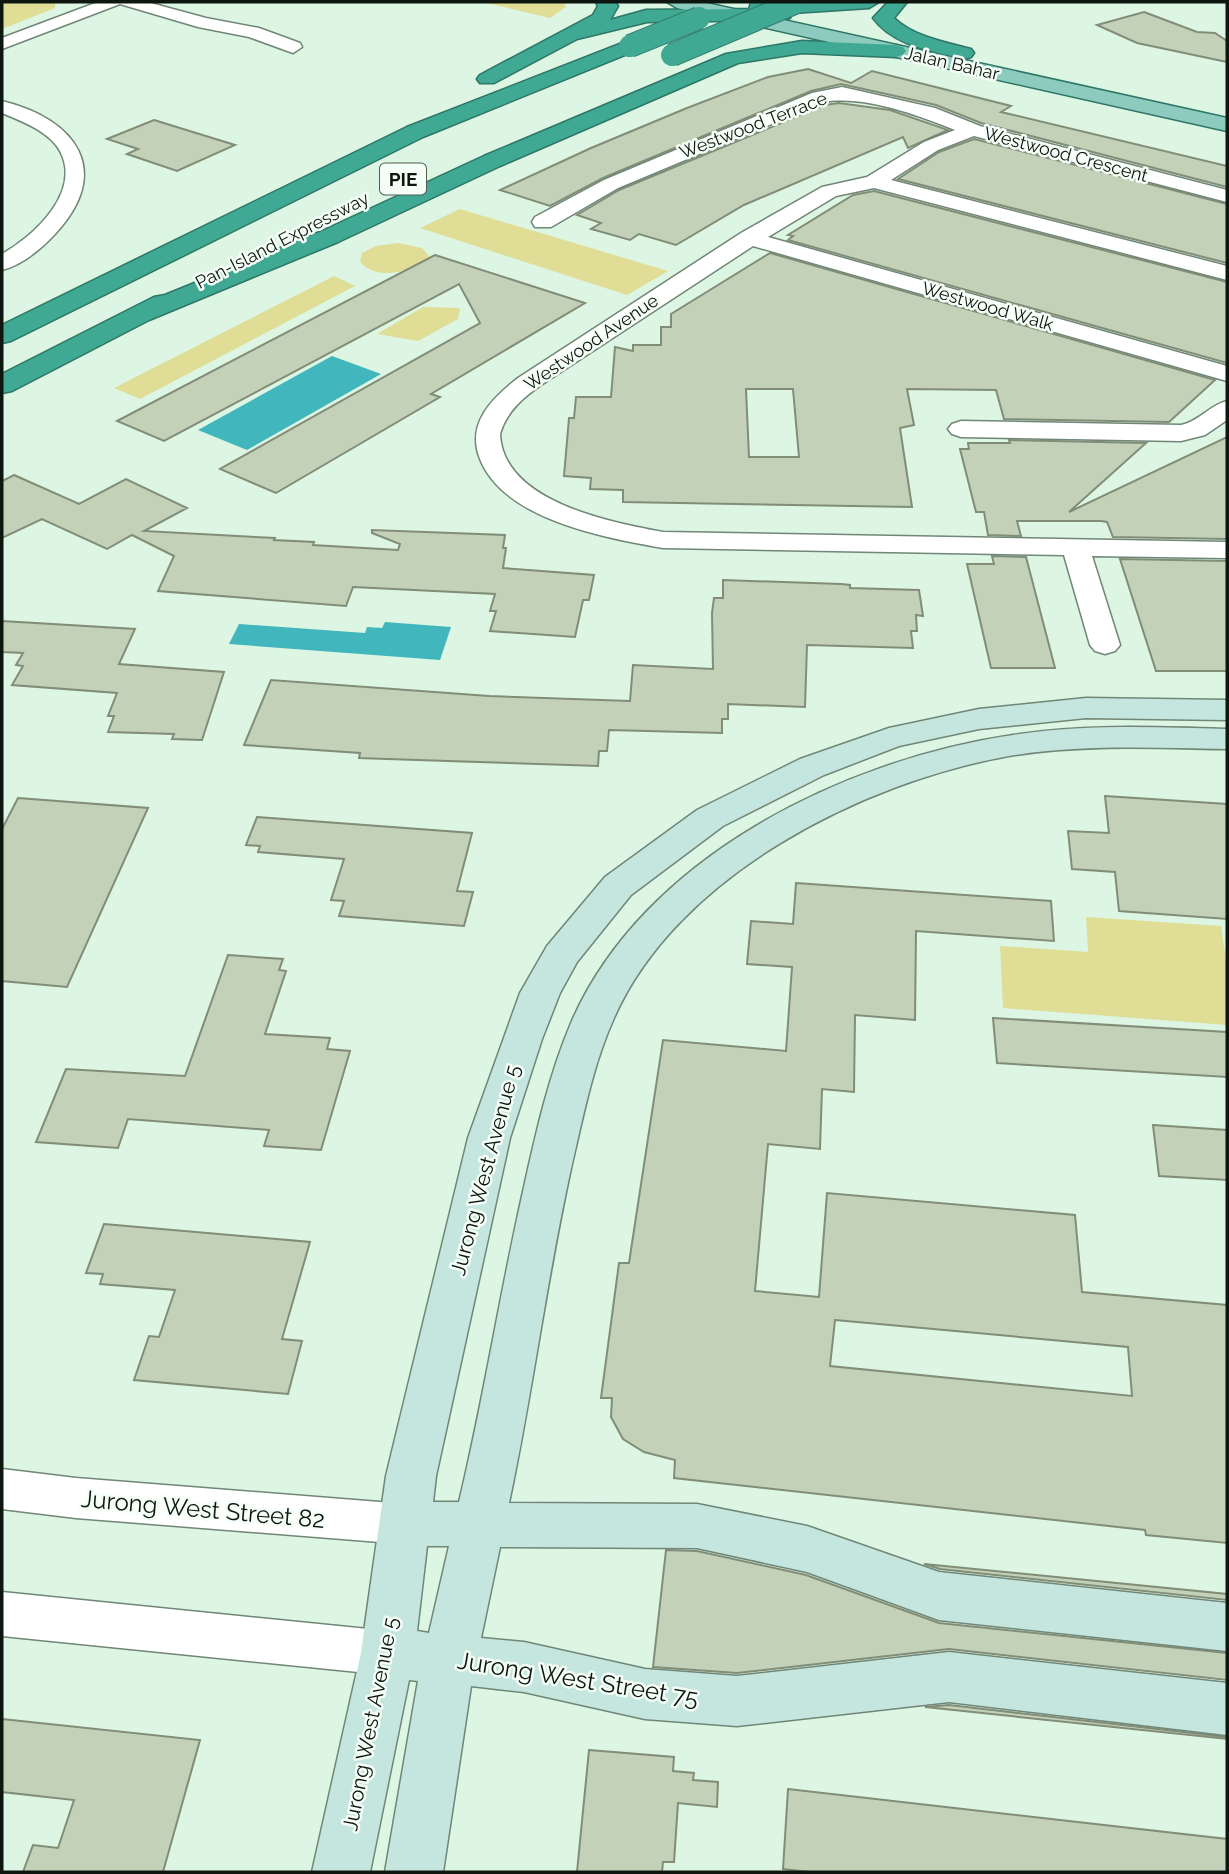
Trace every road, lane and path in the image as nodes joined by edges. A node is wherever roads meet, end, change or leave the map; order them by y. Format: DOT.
graph roads {
  1 [pos="113,2"];
  2 [pos="128,2"];
  3 [pos="605,2"];
  4 [pos="677,2"];
  5 [pos="869,2"];
  6 [pos="898,2"];
  7 [pos="736,8"];
  8 [pos="790,8"];
  9 [pos="204,23"];
  10 [pos="565,39"];
  11 [pos="2,44"];
  12 [pos="220,45"];
  13 [pos="896,51"];
  14 [pos="254,52"];
  15 [pos="964,53"];
  16 [pos="715,65"];
  17 [pos="646,67"];
  18 [pos="2,107"];
  19 [pos="1227,112"];
  20 [pos="2,122"];
  21 [pos="1227,125"];
  22 [pos="507,130"];
  23 [pos="973,130"];
  24 [pos="41,149"];
  25 [pos="874,182"];
  26 [pos="49,193"];
  27 [pos="1227,196"];
  28 [pos="255,211"];
  29 [pos="543,222"];
  30 [pos="749,238"];
  31 [pos="2,247"];
  32 [pos="2,263"];
  33 [pos="1227,273"];
  34 [pos="140,314"];
  35 [pos="2,335"];
  36 [pos="1227,374"];
  37 [pos="2,385"];
  38 [pos="1227,408"];
  39 [pos="961,429"];
  40 [pos="1076,548"];
  41 [pos="1227,550"];
  42 [pos="1105,645"];
  43 [pos="1227,710"];
  44 [pos="1227,739"];
  45 [pos="2,1489"];
  46 [pos="481,1523"];
  47 [pos="405,1524"];
  48 [pos="2,1614"];
  49 [pos="1227,1627"];
  50 [pos="387,1653"];
  51 [pos="449,1659"];
  52 [pos="1227,1709"];
  53 [pos="341,1872"];
  54 [pos="414,1872"];
  1 -- 11 [label="street"];
  2 -- 9 [label="street"];
  3 -- 10 [label="highway"];
  4 -- 7 [label="main road, Jalan Bahar"];
  5 -- 7 [label="highway"];
  6 -- 15 [label="highway"];
  7 -- 8 [label="highway"];
  7 -- 10 [label="highway"];
  7 -- 13 [label="main road, Jalan Bahar"];
  7 -- 16 [label="highway"];
  7 -- 28 [label="highway, Pan-Island Expressway / PIE, bridge"];
  8 -- 15 [label="main road, Jalan Bahar"];
  8 -- 17 [label="highway, bridge"];
  9 -- 12 [label="street"];
  9 -- 14 [label="street"];
  10 -- 28 [label="highway"];
  13 -- 16 [label="highway"];
  13 -- 21 [label="main road, Jalan Bahar"];
  15 -- 19 [label="main road, Jalan Bahar"];
  16 -- 34 [label="highway"];
  18 -- 32 [label="street"];
  20 -- 24 [label="street"];
  22 -- 34 [label="highway, Pan-Island Expressway / PIE"];
  23 -- 25 [label="street, Westwood Crescent"];
  23 -- 27 [label="street, Westwood Crescent"];
  23 -- 29 [label="street, Westwood Terrace"];
  25 -- 30 [label="street, Westwood Avenue"];
  25 -- 33 [label="street, Westwood Avenue"];
  26 -- 31 [label="street"];
  28 -- 35 [label="highway, Pan-Island Expressway / PIE"];
  30 -- 36 [label="street, Westwood Walk"];
  30 -- 40 [label="street, Westwood Avenue"];
  34 -- 37 [label="highway, Pan-Island Expressway / PIE"];
  38 -- 39 [label="street"];
  40 -- 41 [label="street, Westwood Avenue"];
  40 -- 42 [label="street"];
  43 -- 47 [label="street, Jurong West Avenue 5"];
  44 -- 46 [label="street"];
  45 -- 47 [label="street, Jurong West Street 82"];
  46 -- 47 [label="street"];
  46 -- 49 [label="street"];
  46 -- 51 [label="street"];
  47 -- 50 [label="street, Jurong West Avenue 5"];
  48 -- 50 [label="street"];
  50 -- 51 [label="street, Jurong West Street 75"];
  50 -- 53 [label="street, Jurong West Avenue 5"];
  51 -- 52 [label="street, Jurong West Street 75"];
  51 -- 54 [label="street"];
}
